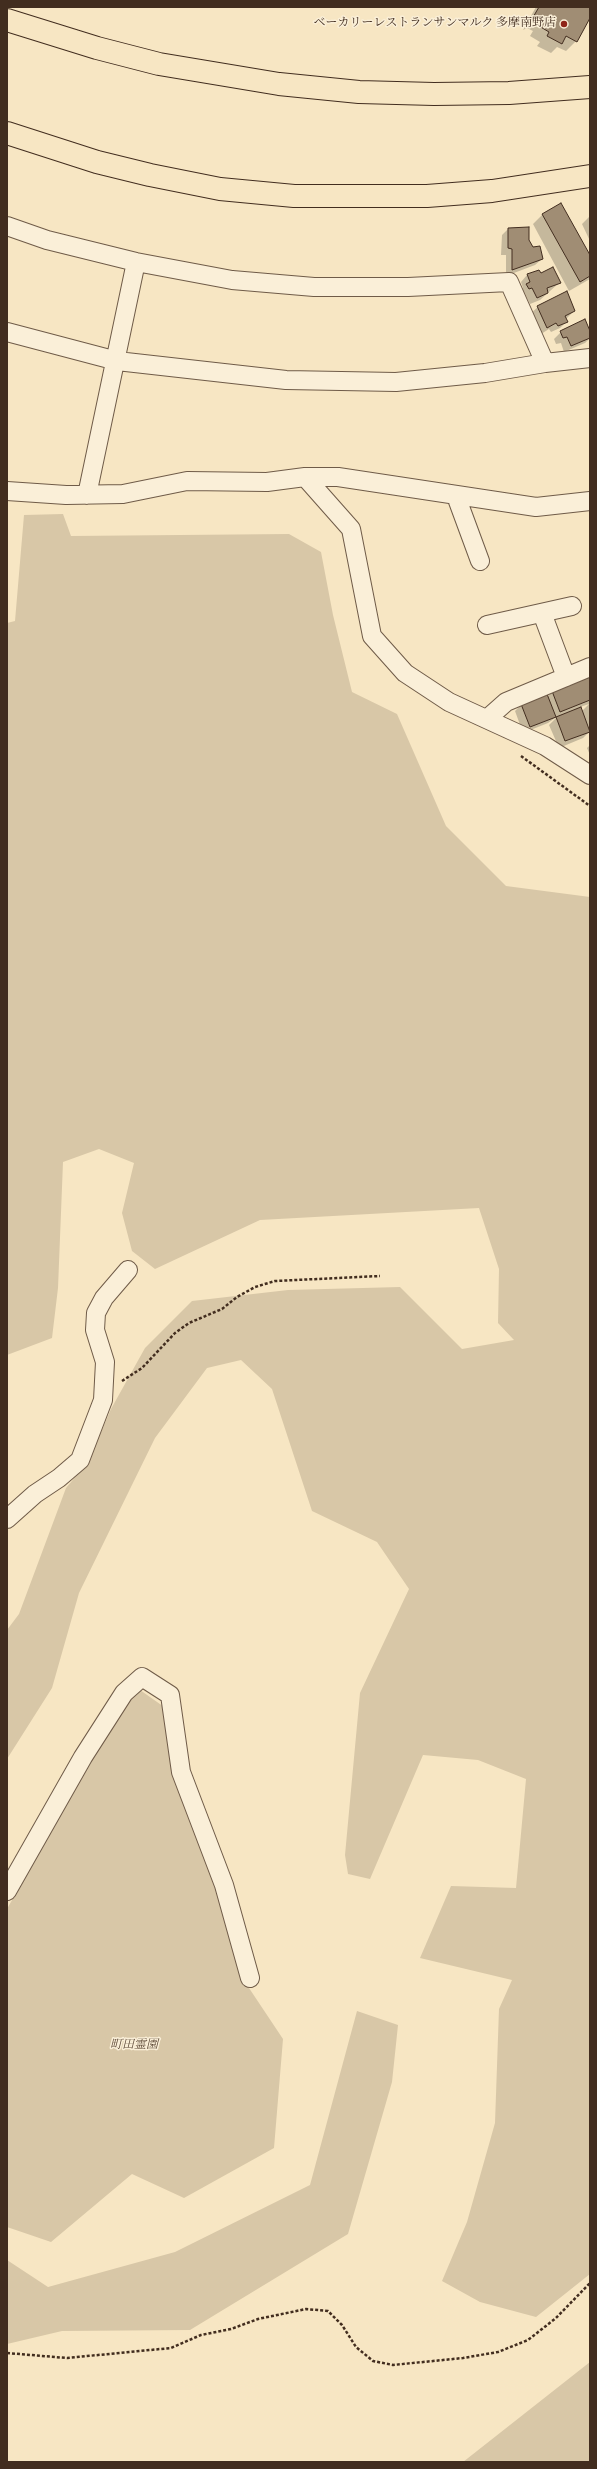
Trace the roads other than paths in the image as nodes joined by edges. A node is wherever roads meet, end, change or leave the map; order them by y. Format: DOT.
graph roads {
  1 [pos="7,20"];
  2 [pos="590,87"];
  3 [pos="7,133"];
  4 [pos="590,176"];
  5 [pos="7,226"];
  6 [pos="136,262"];
  7 [pos="7,332"];
  8 [pos="590,358"];
  9 [pos="117,361"];
  10 [pos="545,362"];
  11 [pos="305,477"];
  12 [pos="7,491"];
  13 [pos="87,495"];
  14 [pos="456,496"];
  15 [pos="590,501"];
  16 [pos="480,561"];
  17 [pos="572,606"];
  18 [pos="542,612"];
  19 [pos="487,625"];
  20 [pos="590,667"];
  21 [pos="566,677"];
  22 [pos="488,718"];
  23 [pos="590,775"];
  24 [pos="128,1270"];
  25 [pos="7,1519"];
  26 [pos="7,1891"];
  27 [pos="250,1978"];
  1 -- 2 [label="main road"];
  3 -- 4 [label="main road"];
  5 -- 6 [label="street"];
  6 -- 9 [label="street"];
  6 -- 10 [label="street"];
  7 -- 9 [label="street"];
  8 -- 10 [label="street"];
  9 -- 10 [label="street"];
  9 -- 13 [label="street"];
  11 -- 13 [label="street"];
  11 -- 14 [label="street"];
  11 -- 22 [label="street"];
  12 -- 13 [label="street"];
  14 -- 15 [label="street"];
  14 -- 16 [label="street"];
  17 -- 18 [label="street"];
  18 -- 19 [label="street"];
  18 -- 21 [label="street"];
  20 -- 21 [label="street"];
  21 -- 22 [label="street"];
  22 -- 23 [label="street"];
  24 -- 25 [label="street"];
  26 -- 27 [label="street"];
}
